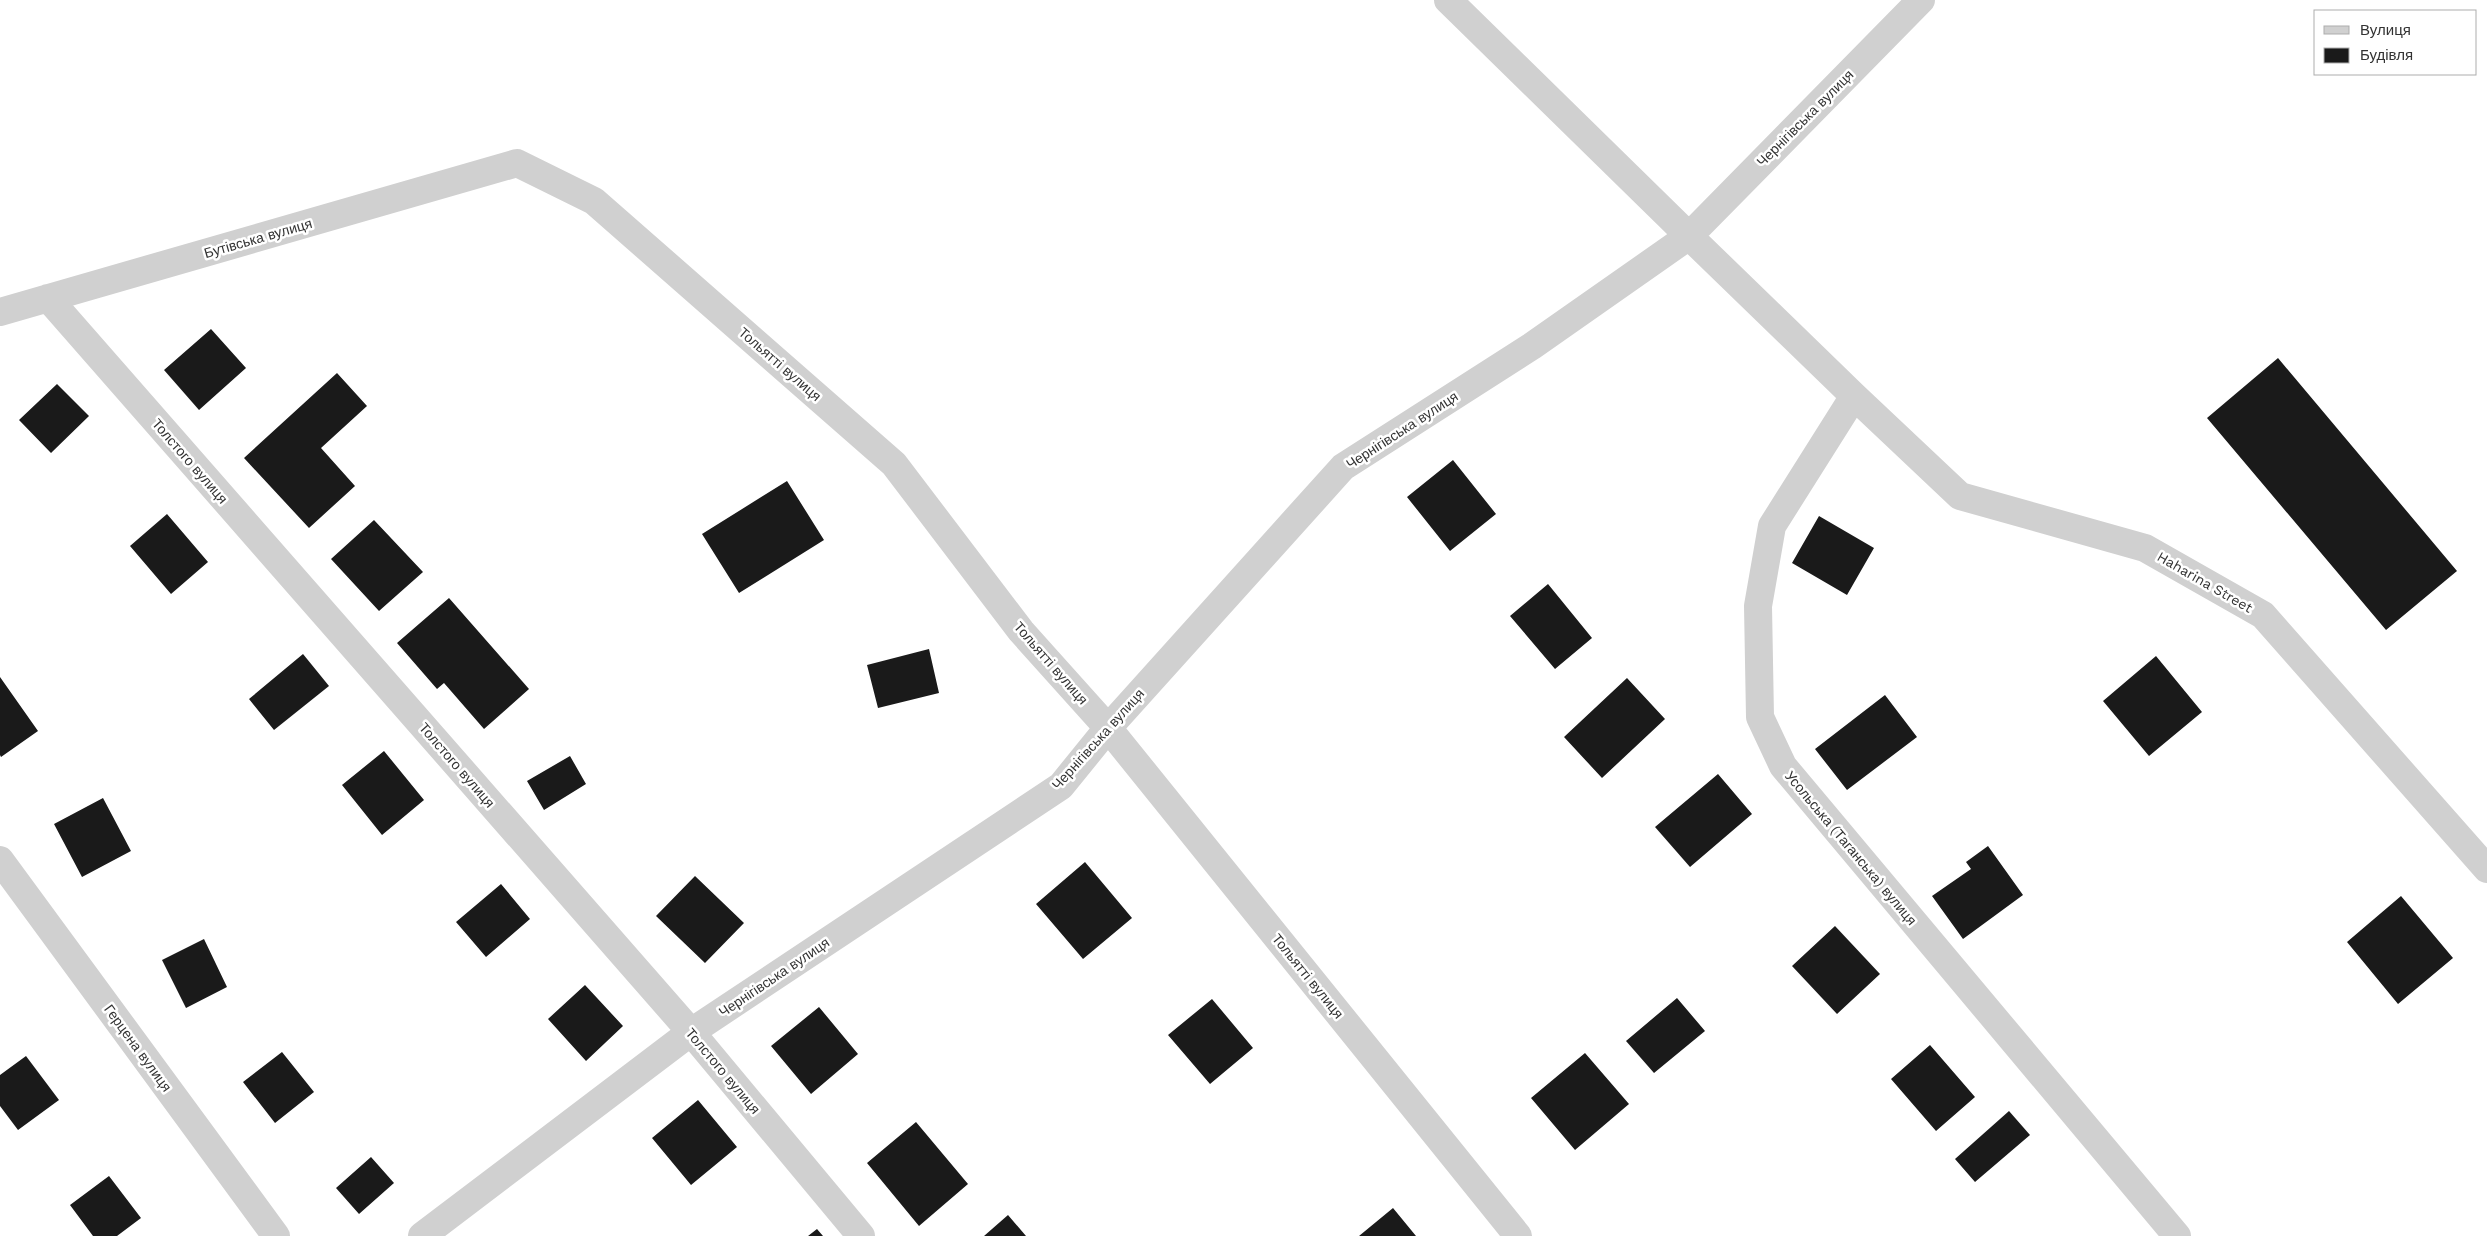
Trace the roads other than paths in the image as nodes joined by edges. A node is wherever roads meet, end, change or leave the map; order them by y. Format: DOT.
graph roads {
  1 [pos="1448,0"];
  2 [pos="1921,0"];
  3 [pos="517,163"];
  4 [pos="1690,236"];
  5 [pos="48,298"];
  6 [pos="0,312"];
  7 [pos="1854,396"];
  8 [pos="1108,728"];
  9 [pos="0,860"];
  10 [pos="2487,869"];
  11 [pos="691,1032"];
  12 [pos="276,1236"];
  13 [pos="422,1236"];
  14 [pos="862,1236"];
  15 [pos="1518,1236"];
  16 [pos="2177,1236"];
  1 -- 4 [label="street"];
  2 -- 4 [label="street, Чернігівська вулиця"];
  3 -- 5 [label="street, Бутівська вулиця"];
  3 -- 8 [label="street, Тольятті вулиця"];
  4 -- 7 [label="street"];
  4 -- 8 [label="street, Чернігівська вулиця"];
  5 -- 6 [label="street, Бутівська вулиця"];
  5 -- 11 [label="street, Толстого вулиця"];
  7 -- 10 [label="street, Haharina Street"];
  7 -- 16 [label="street, Усольська (Таганська) вулиця"];
  8 -- 11 [label="street, Чернігівська вулиця"];
  8 -- 15 [label="street, Тольятті вулиця"];
  9 -- 12 [label="street, Герцена вулиця"];
  11 -- 13 [label="street, Чернігівська вулиця"];
  11 -- 14 [label="street, Толстого вулиця"];
}
